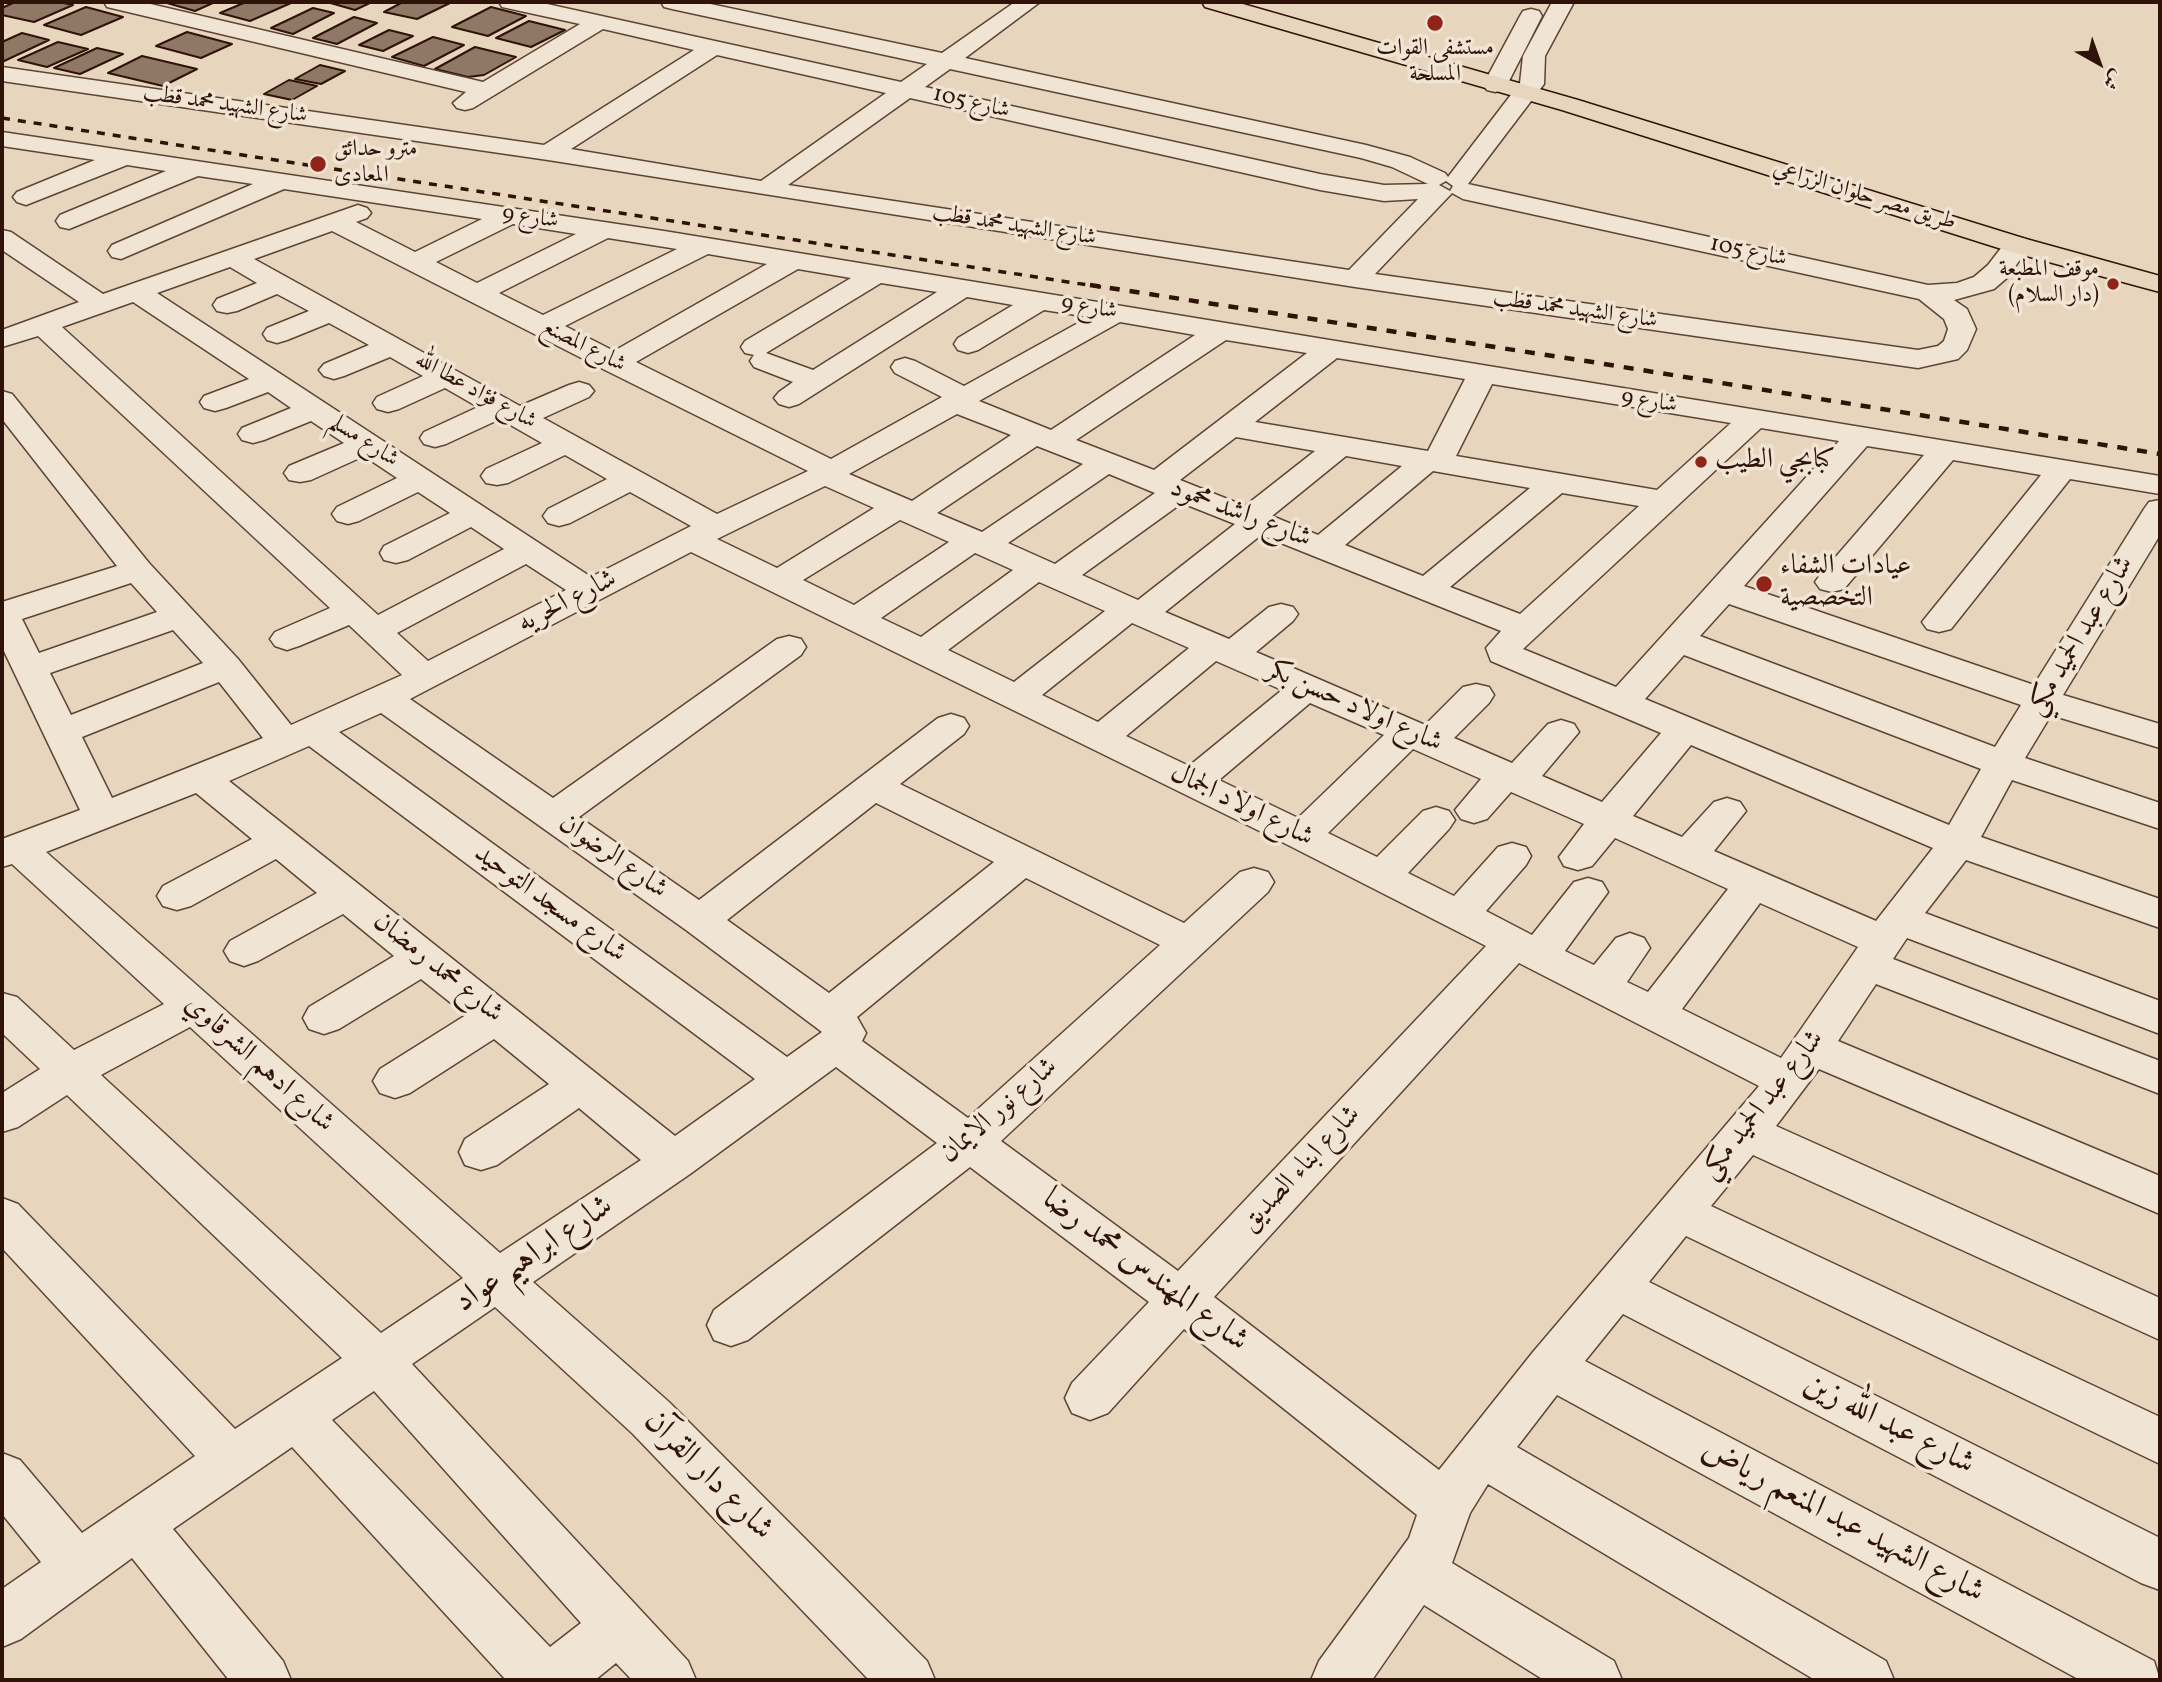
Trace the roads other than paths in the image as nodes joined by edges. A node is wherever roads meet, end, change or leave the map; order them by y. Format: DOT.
graph roads {
  1 [pos="115,2"];
  2 [pos="510,2"];
  3 [pos="659,2"];
  4 [pos="672,2"];
  5 [pos="1029,2"];
  6 [pos="1213,2"];
  7 [pos="1255,2"];
  8 [pos="1539,2"];
  9 [pos="1563,2"];
  10 [pos="782,8"];
  11 [pos="1279,15"];
  12 [pos="604,18"];
  13 [pos="761,20"];
  14 [pos="713,47"];
  15 [pos="946,60"];
  16 [pos="2,74"];
  17 [pos="1497,79"];
  18 [pos="905,89"];
  19 [pos="1529,89"];
  20 [pos="486,90"];
  21 [pos="415,134"];
  22 [pos="7,142"];
  23 [pos="548,153"];
  24 [pos="128,156"];
  25 [pos="198,167"];
  26 [pos="282,181"];
  27 [pos="1446,187"];
  28 [pos="766,189"];
  29 [pos="26,197"];
  30 [pos="396,199"];
  31 [pos="509,216"];
  32 [pos="69,221"];
  33 [pos="335,222"];
  34 [pos="604,230"];
  35 [pos="2,238"];
  36 [pos="2017,245"];
  37 [pos="704,246"];
  38 [pos="121,251"];
  39 [pos="233,258"];
  40 [pos="794,260"];
  41 [pos="415,262"];
  42 [pos="877,274"];
  43 [pos="1355,279"];
  44 [pos="280,284"];
  45 [pos="2160,284"];
  46 [pos="964,288"];
  47 [pos="136,292"];
  48 [pos="478,293"];
  49 [pos="1928,293"];
  50 [pos="1039,301"];
  51 [pos="101,305"];
  52 [pos="226,305"];
  53 [pos="332,312"];
  54 [pos="1115,313"];
  55 [pos="43,325"];
  56 [pos="542,326"];
  57 [pos="1220,331"];
  58 [pos="780,332"];
  59 [pos="277,334"];
  60 [pos="2,339"];
  61 [pos="968,344"];
  62 [pos="392,346"];
  63 [pos="1330,350"];
  64 [pos="851,359"];
  65 [pos="613,363"];
  66 [pos="905,367"];
  67 [pos="334,370"];
  68 [pos="1482,375"];
  69 [pos="447,376"];
  70 [pos="271,381"];
  71 [pos="816,381"];
  72 [pos="579,391"];
  73 [pos="789,398"];
  74 [pos="959,399"];
  75 [pos="2,400"];
  76 [pos="215,402"];
  77 [pos="388,403"];
  78 [pos="314,409"];
  79 [pos="511,412"];
  80 [pos="1752,420"];
  81 [pos="1229,427"];
  82 [pos="253,435"];
  83 [pos="1859,437"];
  84 [pos="435,438"];
  85 [pos="1044,438"];
  86 [pos="566,443"];
  87 [pos="367,444"];
  88 [pos="1340,446"];
  89 [pos="1945,450"];
  90 [pos="1433,461"];
  91 [pos="1106,462"];
  92 [pos="2062,469"];
  93 [pos="300,473"];
  94 [pos="828,473"];
  95 [pos="497,476"];
  96 [pos="420,479"];
  97 [pos="631,479"];
  98 [pos="1556,482"];
  99 [pos="2160,485"];
  100 [pos="1168,487"];
  101 [pos="1663,501"];
  102 [pos="2160,509"];
  103 [pos="906,510"];
  104 [pos="348,513"];
  105 [pos="473,514"];
  106 [pos="559,516"];
  107 [pos="1253,520"];
  108 [pos="704,533"];
  109 [pos="978,542"];
  110 [pos="1322,548"];
  111 [pos="528,550"];
  112 [pos="397,553"];
  113 [pos="137,570"];
  114 [pos="1047,573"];
  115 [pos="778,581"];
  116 [pos="1832,582"];
  117 [pos="1427,589"];
  118 [pos="1722,590"];
  119 [pos="591,592"];
  120 [pos="1135,611"];
  121 [pos="2,613"];
  122 [pos="1280,614"];
  123 [pos="179,616"];
  124 [pos="856,619"];
  125 [pos="364,621"];
  126 [pos="1939,622"];
  127 [pos="287,639"];
  128 [pos="1678,640"];
  129 [pos="1516,642"];
  130 [pos="789,647"];
  131 [pos="1223,650"];
  132 [pos="924,652"];
  133 [pos="226,667"];
  134 [pos="29,668"];
  135 [pos="425,677"];
  136 [pos="1307,687"];
  137 [pos="1476,695"];
  138 [pos="1017,697"];
  139 [pos="384,698"];
  140 [pos="2044,701"];
  141 [pos="1621,704"];
  142 [pos="1413,725"];
  143 [pos="951,726"];
  144 [pos="1684,729"];
  145 [pos="61,732"];
  146 [pos="1561,732"];
  147 [pos="299,736"];
  148 [pos="2160,736"];
  149 [pos="1101,738"];
  150 [pos="2003,764"];
  151 [pos="201,778"];
  152 [pos="1512,778"];
  153 [pos="1192,783"];
  154 [pos="875,788"];
  155 [pos="1474,810"];
  156 [pos="1727,811"];
  157 [pos="102,815"];
  158 [pos="553,817"];
  159 [pos="2160,817"];
  160 [pos="1607,819"];
  161 [pos="1436,820"];
  162 [pos="1301,836"];
  163 [pos="279,841"];
  164 [pos="1958,843"];
  165 [pos="10,851"];
  166 [pos="1688,855"];
  167 [pos="1512,856"];
  168 [pos="1023,860"];
  169 [pos="1381,876"];
  170 [pos="1254,882"];
  171 [pos="1753,884"];
  172 [pos="177,895"];
  173 [pos="346,895"];
  174 [pos="2160,914"];
  175 [pos="1459,916"];
  176 [pos="700,920"];
  177 [pos="1187,941"];
  178 [pos="1883,942"];
  179 [pos="1630,948"];
  180 [pos="1526,949"];
  181 [pos="244,951"];
  182 [pos="423,958"];
  183 [pos="1600,986"];
  184 [pos="193,1007"];
  185 [pos="2,1009"];
  186 [pos="1655,1014"];
  187 [pos="496,1017"];
  188 [pos="324,1018"];
  189 [pos="2160,1018"];
  190 [pos="837,1033"];
  191 [pos="1800,1065"];
  192 [pos="70,1072"];
  193 [pos="2160,1078"];
  194 [pos="786,1079"];
  195 [pos="396,1081"];
  196 [pos="580,1085"];
  197 [pos="2,1115"];
  198 [pos="1746,1132"];
  199 [pos="971,1142"];
  200 [pos="481,1152"];
  201 [pos="674,1161"];
  202 [pos="2160,1196"];
  203 [pos="1679,1212"];
  204 [pos="2,1217"];
  205 [pos="498,1282"];
  206 [pos="1616,1288"];
  207 [pos="1182,1300"];
  208 [pos="2160,1320"];
  209 [pos="731,1325"];
  210 [pos="378,1360"];
  211 [pos="1550,1367"];
  212 [pos="1090,1398"];
  213 [pos="296,1416"];
  214 [pos="2160,1441"];
  215 [pos="1481,1453"];
  216 [pos="231,1460"];
  217 [pos="2,1476"];
  218 [pos="1446,1507"];
  219 [pos="137,1524"];
  220 [pos="2160,1565"];
  221 [pos="77,1566"];
  222 [pos="1418,1572"];
  223 [pos="2,1621"];
  224 [pos="618,1627"];
  225 [pos="263,1680"];
  226 [pos="543,1680"];
  227 [pos="552,1680"];
  228 [pos="668,1680"];
  229 [pos="907,1680"];
  230 [pos="1339,1680"];
  231 [pos="1594,1680"];
  232 [pos="1866,1680"];
  233 [pos="2134,1680"];
  1 -- 20 [label="street"];
  2 -- 12 [label="street, شارع 105"];
  3 -- 12 [label="street"];
  4 -- 13 [label="street, شارع 105"];
  5 -- 15 [label="street"];
  6 -- 11 [label="main road, طريق مصر حلوان الزراعي"];
  7 -- 11 [label="main road, طريق مصر حلوان الزراعي"];
  8 -- 17 [label="street"];
  9 -- 19 [label="street"];
  10 -- 13 [label="street"];
  11 -- 17 [label="main road, طريق مصر حلوان الزراعي"];
  12 -- 14 [label="street, شارع 105"];
  12 -- 20 [label="street"];
  13 -- 15 [label="street, شارع 105"];
  14 -- 18 [label="street, شارع 105"];
  14 -- 23 [label="street"];
  15 -- 18 [label="street"];
  15 -- 27 [label="street, شارع 105"];
  16 -- 21 [label="street, شارع الشهيد محمد قطب"];
  17 -- 19 [label="main road, طريق مصر حلوان الزراعي"];
  18 -- 27 [label="street, شارع 105"];
  18 -- 28 [label="street"];
  19 -- 27 [label="street"];
  19 -- 36 [label="main road, طريق مصر حلوان الزراعي"];
  20 -- 21 [label="street"];
  21 -- 23 [label="street, شارع الشهيد محمد قطب"];
  22 -- 24 [label="street, شارع 9"];
  23 -- 28 [label="street, شارع الشهيد محمد قطب"];
  24 -- 25 [label="street, شارع 9"];
  24 -- 29 [label="street"];
  25 -- 26 [label="street, شارع 9"];
  25 -- 32 [label="street"];
  26 -- 30 [label="street, شارع 9"];
  26 -- 38 [label="street"];
  27 -- 43 [label="street"];
  27 -- 49 [label="street, شارع 105"];
  28 -- 43 [label="street, شارع الشهيد محمد قطب"];
  30 -- 31 [label="street, شارع 9"];
  30 -- 33 [label="street"];
  31 -- 34 [label="street, شارع 9"];
  31 -- 41 [label="street"];
  33 -- 39 [label="street"];
  33 -- 41 [label="street, شارع المصنع"];
  34 -- 37 [label="street, شارع 9"];
  34 -- 48 [label="street"];
  35 -- 51 [label="street"];
  36 -- 45 [label="main road, طريق مصر حلوان الزراعي"];
  36 -- 49 [label="street, شارع 105"];
  37 -- 40 [label="street, شارع 9"];
  37 -- 56 [label="street"];
  39 -- 44 [label="street, شارع فؤاد عطا الله"];
  39 -- 47 [label="street"];
  40 -- 42 [label="street, شارع 9"];
  40 -- 65 [label="street"];
  41 -- 48 [label="street, شارع المصنع"];
  42 -- 46 [label="street, شارع 9"];
  42 -- 58 [label="street"];
  43 -- 49 [label="street, شارع الشهيد محمد قطب"];
  44 -- 52 [label="street"];
  44 -- 53 [label="street, شارع فؤاد عطا الله"];
  46 -- 50 [label="street, شارع 9"];
  46 -- 64 [label="street"];
  47 -- 51 [label="street"];
  47 -- 70 [label="street, شارع مسلم"];
  48 -- 56 [label="street, شارع المصنع"];
  50 -- 54 [label="street, شارع 9"];
  50 -- 61 [label="street"];
  51 -- 55 [label="street"];
  53 -- 59 [label="street"];
  53 -- 62 [label="street, شارع فؤاد عطا الله"];
  54 -- 57 [label="street, شارع 9"];
  54 -- 74 [label="street, شارع الحريه"];
  55 -- 60 [label="street"];
  55 -- 125 [label="street"];
  56 -- 65 [label="street, شارع المصنع"];
  57 -- 63 [label="street, شارع 9"];
  57 -- 85 [label="street"];
  58 -- 64 [label="street"];
  58 -- 71 [label="street"];
  62 -- 67 [label="street"];
  62 -- 69 [label="street, شارع فؤاد عطا الله"];
  63 -- 68 [label="street, شارع 9"];
  63 -- 81 [label="street"];
  64 -- 71 [label="street"];
  65 -- 94 [label="street, شارع المصنع"];
  66 -- 74 [label="street, شارع راشد محمود"];
  68 -- 80 [label="street, شارع 9"];
  68 -- 90 [label="street"];
  69 -- 77 [label="street"];
  69 -- 79 [label="street, شارع فؤاد عطا الله"];
  70 -- 76 [label="street"];
  70 -- 78 [label="street, شارع مسلم"];
  71 -- 73 [label="street"];
  72 -- 79 [label="street"];
  74 -- 85 [label="street, شارع راشد محمود"];
  74 -- 94 [label="street, شارع الحريه"];
  75 -- 113 [label="street, شارع مسجد التوحيد"];
  78 -- 82 [label="street"];
  78 -- 87 [label="street, شارع مسلم"];
  79 -- 84 [label="street"];
  79 -- 86 [label="street, شارع فؤاد عطا الله"];
  80 -- 83 [label="street, شارع 9"];
  80 -- 101 [label="street"];
  81 -- 88 [label="street"];
  81 -- 100 [label="street"];
  83 -- 89 [label="street, شارع 9"];
  83 -- 118 [label="street"];
  85 -- 91 [label="street, شارع راشد محمود"];
  85 -- 103 [label="street"];
  86 -- 95 [label="street"];
  86 -- 97 [label="street, شارع فؤاد عطا الله"];
  87 -- 93 [label="street"];
  87 -- 96 [label="street, شارع مسلم"];
  88 -- 90 [label="street"];
  88 -- 107 [label="street"];
  89 -- 92 [label="street, شارع 9"];
  89 -- 116 [label="street"];
  90 -- 98 [label="street"];
  90 -- 110 [label="street"];
  91 -- 100 [label="street, شارع راشد محمود"];
  91 -- 109 [label="street"];
  92 -- 99 [label="street, شارع 9"];
  92 -- 126 [label="street"];
  94 -- 103 [label="street, شارع اولاد حسن بكر"];
  94 -- 108 [label="street, شارع الحريه"];
  96 -- 104 [label="street"];
  96 -- 105 [label="street, شارع مسلم"];
  97 -- 106 [label="street"];
  97 -- 108 [label="street, شارع فؤاد عطا الله"];
  98 -- 101 [label="street"];
  98 -- 117 [label="street"];
  100 -- 107 [label="street, شارع راشد محمود"];
  100 -- 114 [label="street"];
  101 -- 129 [label="street"];
  102 -- 140 [label="street, شارع عبد الحميد مكي"];
  103 -- 109 [label="street, شارع اولاد حسن بكر"];
  103 -- 115 [label="street"];
  105 -- 111 [label="street, شارع مسلم"];
  105 -- 112 [label="street"];
  107 -- 110 [label="street, شارع راشد محمود"];
  107 -- 120 [label="street"];
  108 -- 115 [label="street, شارع اولاد الجمال"];
  108 -- 119 [label="street, شارع الحريه"];
  109 -- 114 [label="street, شارع اولاد حسن بكر"];
  109 -- 124 [label="street"];
  110 -- 117 [label="street, شارع راشد محمود"];
  111 -- 119 [label="street, شارع مسلم"];
  111 -- 125 [label="street"];
  113 -- 121 [label="street"];
  113 -- 123 [label="street, شارع مسجد التوحيد"];
  114 -- 120 [label="street, شارع اولاد حسن بكر"];
  114 -- 132 [label="street"];
  115 -- 124 [label="street, شارع اولاد الجمال"];
  117 -- 129 [label="street, شارع راشد محمود"];
  118 -- 128 [label="street"];
  118 -- 140 [label="street"];
  119 -- 135 [label="street, شارع الحريه"];
  120 -- 131 [label="street, شارع اولاد حسن بكر"];
  120 -- 138 [label="street"];
  121 -- 134 [label="street"];
  122 -- 131 [label="street"];
  123 -- 133 [label="street, شارع مسجد التوحيد"];
  123 -- 134 [label="street"];
  124 -- 132 [label="street, شارع اولاد الجمال"];
  125 -- 127 [label="street"];
  125 -- 135 [label="street"];
  128 -- 141 [label="street"];
  128 -- 150 [label="street"];
  129 -- 141 [label="street, شارع راشد محمود"];
  130 -- 158 [label="street"];
  131 -- 136 [label="street, شارع اولاد حسن بكر"];
  131 -- 149 [label="street"];
  132 -- 138 [label="street, شارع اولاد الجمال"];
  133 -- 145 [label="street"];
  133 -- 147 [label="street, شارع مسجد التوحيد"];
  134 -- 145 [label="street"];
  135 -- 139 [label="street, شارع الحريه"];
  136 -- 142 [label="street, شارع اولاد حسن بكر"];
  136 -- 153 [label="street"];
  137 -- 142 [label="street"];
  138 -- 149 [label="street, شارع اولاد الجمال"];
  139 -- 147 [label="street, شارع الحريه"];
  139 -- 158 [label="street, شارع الرضوان"];
  140 -- 148 [label="street"];
  140 -- 150 [label="street, شارع عبد الحميد مكي"];
  141 -- 144 [label="street, شارع راشد محمود"];
  142 -- 152 [label="street, شارع اولاد حسن بكر"];
  142 -- 162 [label="street"];
  143 -- 154 [label="street"];
  144 -- 160 [label="street, شارع ابناء الصديق"];
  144 -- 164 [label="street, شارع راشد محمود"];
  145 -- 157 [label="street"];
  146 -- 152 [label="street"];
  147 -- 151 [label="street, شارع الحريه"];
  147 -- 194 [label="street, شارع مسجد التوحيد"];
  149 -- 153 [label="street, شارع اولاد الجمال"];
  150 -- 159 [label="street"];
  150 -- 164 [label="street, شارع عبد الحميد مكي"];
  151 -- 157 [label="street, شارع الحريه"];
  151 -- 163 [label="street, شارع محمد رمضان"];
  152 -- 155 [label="street"];
  152 -- 160 [label="street, شارع اولاد حسن بكر"];
  153 -- 162 [label="street, شارع اولاد الجمال"];
  154 -- 168 [label="street"];
  154 -- 176 [label="street"];
  156 -- 166 [label="street"];
  157 -- 165 [label="street, شارع الحريه"];
  158 -- 176 [label="street, شارع الرضوان"];
  160 -- 166 [label="street, شارع اولاد حسن بكر"];
  160 -- 180 [label="street, شارع ابناء الصديق"];
  161 -- 169 [label="street"];
  162 -- 169 [label="street, شارع اولاد الجمال"];
  163 -- 172 [label="street"];
  163 -- 173 [label="street, شارع محمد رمضان"];
  164 -- 174 [label="street, شارع راشد محمود"];
  164 -- 178 [label="street, شارع عبد الحميد مكي"];
  165 -- 184 [label="street, شارع ادهم الشرقاوي"];
  166 -- 171 [label="street, شارع اولاد حسن بكر"];
  167 -- 175 [label="street"];
  168 -- 177 [label="street"];
  168 -- 190 [label="street, شارع ابراهيم عواد"];
  169 -- 175 [label="street, شارع اولاد الجمال"];
  170 -- 177 [label="street, شارع نور الايمان"];
  171 -- 178 [label="street, شارع اولاد حسن بكر"];
  171 -- 186 [label="street"];
  173 -- 181 [label="street"];
  173 -- 182 [label="street, شارع محمد رمضان"];
  175 -- 180 [label="street, شارع اولاد الجمال"];
  176 -- 190 [label="street, شارع الرضوان"];
  177 -- 199 [label="street, شارع نور الايمان"];
  178 -- 189 [label="street"];
  178 -- 191 [label="street, شارع عبد الحميد مكي"];
  178 -- 193 [label="street"];
  179 -- 183 [label="street"];
  180 -- 183 [label="street, شارع اولاد الجمال"];
  180 -- 207 [label="street, شارع ابناء الصديق"];
  182 -- 187 [label="street, شارع محمد رمضان"];
  182 -- 188 [label="street"];
  183 -- 186 [label="street, شارع اولاد الجمال"];
  184 -- 192 [label="street"];
  184 -- 205 [label="street, شارع ادهم الشرقاوي"];
  185 -- 192 [label="street"];
  186 -- 191 [label="street, شارع اولاد الجمال"];
  187 -- 195 [label="street"];
  187 -- 196 [label="street, شارع محمد رمضان"];
  190 -- 194 [label="street, شارع ابراهيم عواد"];
  190 -- 199 [label="street, شارع المهندس محمد رضا"];
  191 -- 198 [label="street, شارع عبد الحميد مكي"];
  191 -- 202 [label="street, شارع اولاد الجمال"];
  192 -- 197 [label="street"];
  192 -- 210 [label="street"];
  194 -- 201 [label="street, شارع ابراهيم عواد"];
  196 -- 200 [label="street"];
  196 -- 201 [label="street, شارع محمد رمضان"];
  198 -- 203 [label="street, شارع عبد الحميد مكي"];
  198 -- 208 [label="street"];
  199 -- 207 [label="street, شارع المهندس محمد رضا"];
  199 -- 209 [label="street, شارع نور الايمان"];
  201 -- 205 [label="street, شارع ابراهيم عواد"];
  203 -- 206 [label="street, شارع عبد الحميد مكي"];
  203 -- 214 [label="street"];
  204 -- 216 [label="street"];
  205 -- 210 [label="street, شارع ابراهيم عواد"];
  205 -- 229 [label="street, شارع دار القرآن"];
  206 -- 211 [label="street, شارع عبد الحميد مكي"];
  206 -- 220 [label="street, شارع عبد الله زين"];
  207 -- 212 [label="street, شارع ابناء الصديق"];
  207 -- 218 [label="street, شارع المهندس محمد رضا"];
  210 -- 213 [label="street, شارع ابراهيم عواد"];
  210 -- 224 [label="street"];
  211 -- 215 [label="street, شارع عبد الحميد مكي"];
  211 -- 233 [label="street, شارع الشهيد عبد المنعم رياض"];
  213 -- 216 [label="street, شارع ابراهيم عواد"];
  213 -- 226 [label="street"];
  215 -- 218 [label="street, شارع عبد الحميد مكي"];
  215 -- 232 [label="street"];
  216 -- 219 [label="street, شارع ابراهيم عواد"];
  217 -- 221 [label="street"];
  218 -- 222 [label="street, شارع عبد الحميد مكي"];
  219 -- 221 [label="street, شارع ابراهيم عواد"];
  219 -- 225 [label="street"];
  221 -- 223 [label="street, شارع ابراهيم عواد"];
  222 -- 230 [label="street, شارع عبد الحميد مكي"];
  222 -- 231 [label="street"];
  224 -- 227 [label="street"];
  224 -- 228 [label="street"];
}
